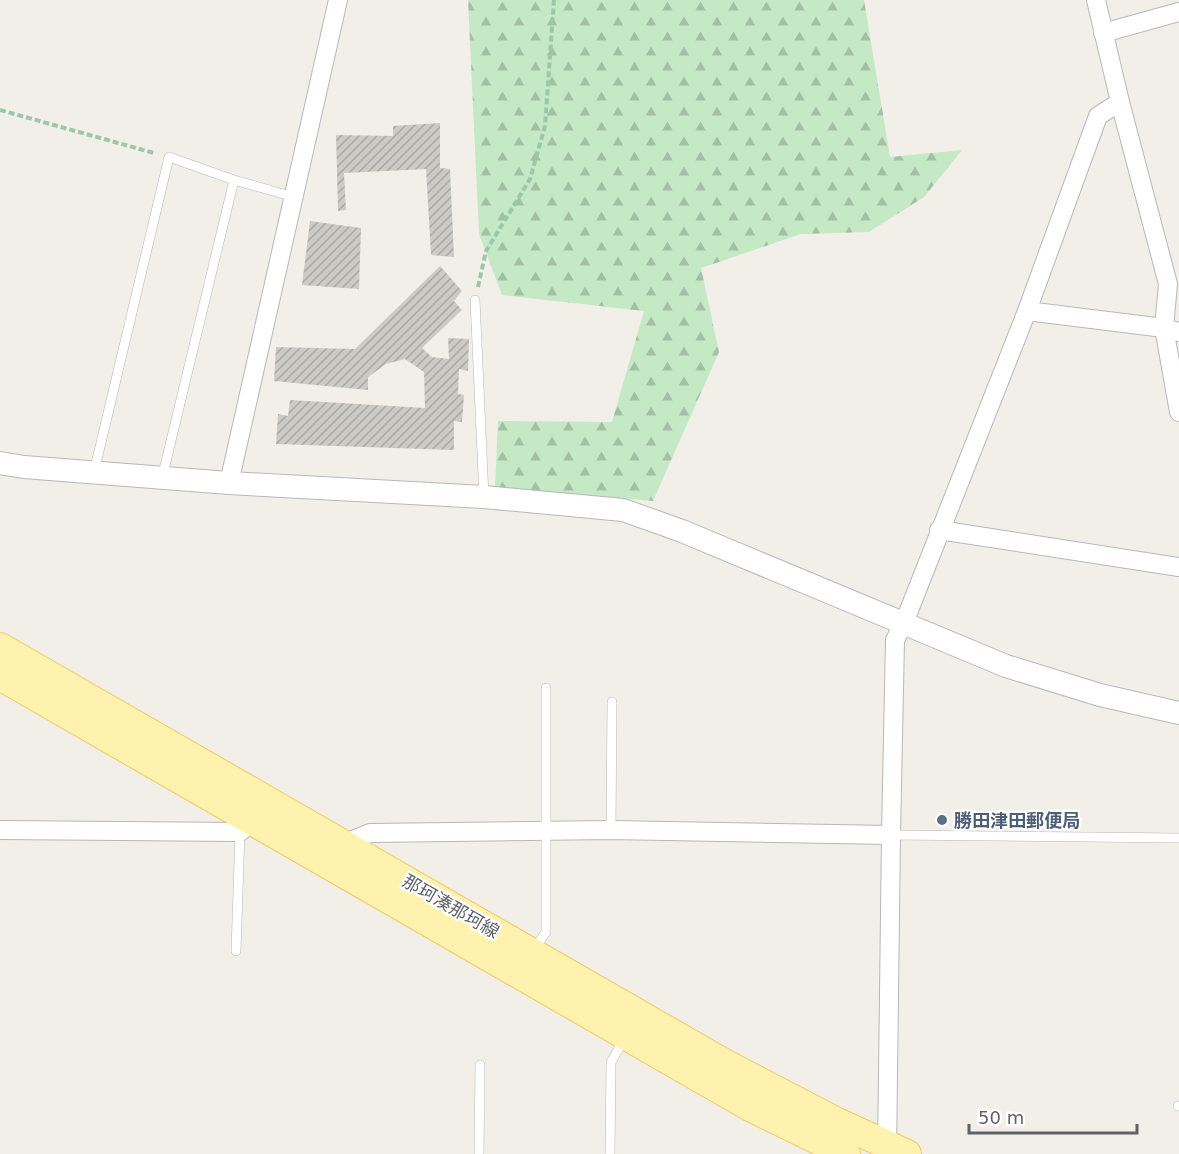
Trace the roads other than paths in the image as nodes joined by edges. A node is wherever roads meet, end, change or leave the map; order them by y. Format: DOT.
graph roads {
  1 [pos="338,0"];
  2 [pos="1096,0"];
  3 [pos="1179,12"];
  4 [pos="1103,33"];
  5 [pos="1120,102"];
  6 [pos="234,180"];
  7 [pos="294,197"];
  8 [pos="1174,282"];
  9 [pos="475,300"];
  10 [pos="1027,311"];
  11 [pos="1171,330"];
  12 [pos="1179,412"];
  13 [pos="0,463"];
  14 [pos="94,472"];
  15 [pos="162,478"];
  16 [pos="229,483"];
  17 [pos="484,497"];
  18 [pos="939,530"];
  19 [pos="1179,567"];
  20 [pos="904,623"];
  21 [pos="0,647"];
  22 [pos="0,676"];
  23 [pos="546,688"];
  24 [pos="612,702"];
  25 [pos="1179,713"];
  26 [pos="246,827"];
  27 [pos="0,830"];
  28 [pos="547,830"];
  29 [pos="611,830"];
  30 [pos="891,835"];
  31 [pos="1179,838"];
  32 [pos="343,844"];
  33 [pos="236,951"];
  34 [pos="532,953"];
  35 [pos="626,1036"];
  36 [pos="480,1065"];
  37 [pos="894,1151"];
  38 [pos="479,1154"];
  39 [pos="610,1154"];
  40 [pos="846,1154"];
  1 -- 7 [label="street"];
  2 -- 4 [label="street"];
  3 -- 4 [label="street"];
  4 -- 5 [label="street"];
  5 -- 8 [label="street"];
  5 -- 10 [label="street"];
  6 -- 7 [label="lane"];
  6 -- 14 [label="lane"];
  6 -- 15 [label="lane"];
  7 -- 16 [label="street"];
  8 -- 11 [label="street"];
  9 -- 17 [label="lane"];
  10 -- 11 [label="street"];
  10 -- 18 [label="street"];
  11 -- 12 [label="street"];
  13 -- 14 [label="street"];
  14 -- 15 [label="street"];
  15 -- 16 [label="street"];
  16 -- 17 [label="street"];
  17 -- 20 [label="street"];
  18 -- 19 [label="street"];
  18 -- 20 [label="street"];
  20 -- 25 [label="street"];
  20 -- 30 [label="street"];
  21 -- 32 [label="main road, 那珂湊那珂線"];
  22 -- 26 [label="main road, 那珂湊那珂線"];
  23 -- 28 [label="lane"];
  24 -- 29 [label="lane"];
  26 -- 27 [label="street"];
  26 -- 33 [label="lane"];
  26 -- 35 [label="main road, 那珂湊那珂線"];
  28 -- 29 [label="street"];
  28 -- 32 [label="street"];
  28 -- 34 [label="lane"];
  29 -- 30 [label="street"];
  30 -- 31 [label="lane"];
  30 -- 37 [label="street"];
  32 -- 34 [label="main road, 那珂湊那珂線"];
  34 -- 37 [label="main road, 那珂湊那珂線"];
  35 -- 39 [label="lane"];
  35 -- 40 [label="main road, 那珂湊那珂線"];
  36 -- 38 [label="lane"];
}
